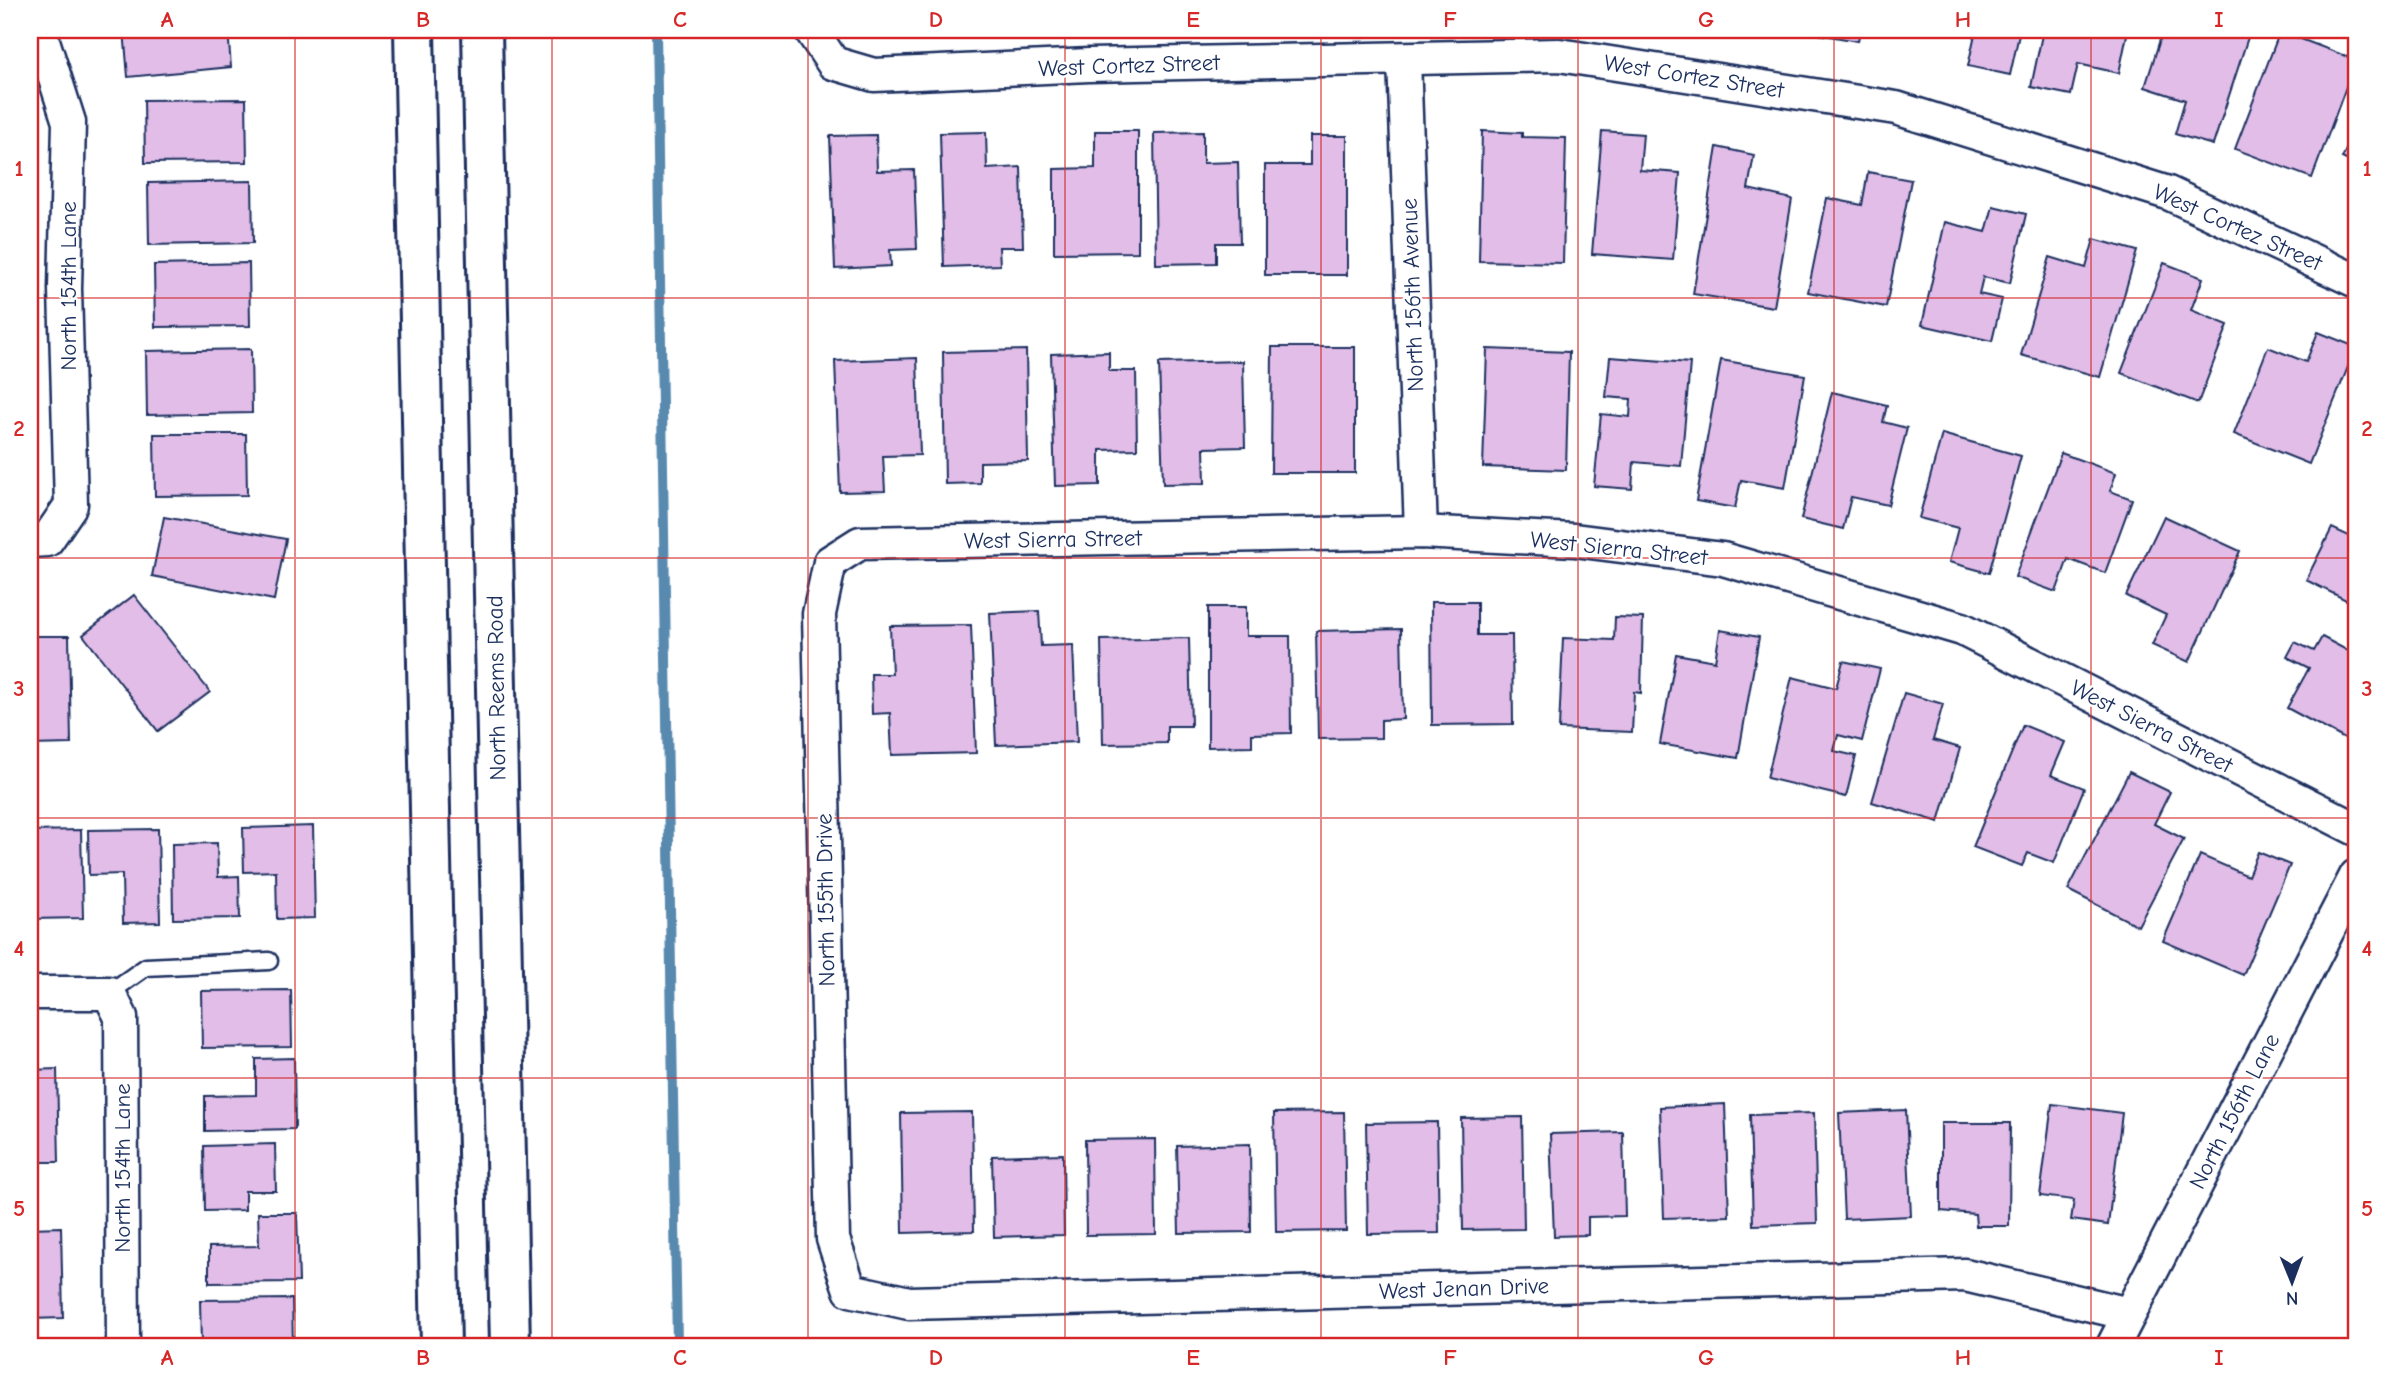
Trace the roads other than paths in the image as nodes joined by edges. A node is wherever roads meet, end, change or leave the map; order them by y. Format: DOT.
graph roads {
  1 [pos="414,30"];
  2 [pos="482,30"];
  3 [pos="811,30"];
  4 [pos="37,40"];
  5 [pos="1404,58"];
  6 [pos="2356,281"];
  7 [pos="1421,532"];
  8 [pos="38,540"];
  9 [pos="830,562"];
  10 [pos="2356,829"];
  11 [pos="2356,876"];
  12 [pos="269,961"];
  13 [pos="30,993"];
  14 [pos="109,993"];
  15 [pos="833,1239"];
  16 [pos="2129,1314"];
  17 [pos="123,1346"];
  18 [pos="441,1346"];
  19 [pos="510,1346"];
  20 [pos="2113,1346"];
  1 -- 18 [label="main road"];
  2 -- 19 [label="main road, North Reems Road"];
  3 -- 5 [label="street, West Cortez Street"];
  4 -- 8 [label="street, North 154th Lane"];
  5 -- 6 [label="street, West Cortez Street"];
  5 -- 7 [label="street, North 156th Avenue"];
  7 -- 9 [label="street, West Sierra Street"];
  7 -- 10 [label="street, West Sierra Street"];
  9 -- 15 [label="street, North 155th Drive"];
  11 -- 16 [label="street, North 156th Lane"];
  12 -- 14 [label="lane"];
  13 -- 14 [label="street"];
  14 -- 17 [label="street, North 154th Lane"];
  15 -- 16 [label="street, West Jenan Drive"];
  16 -- 20 [label="street, North 156th Lane"];
}
